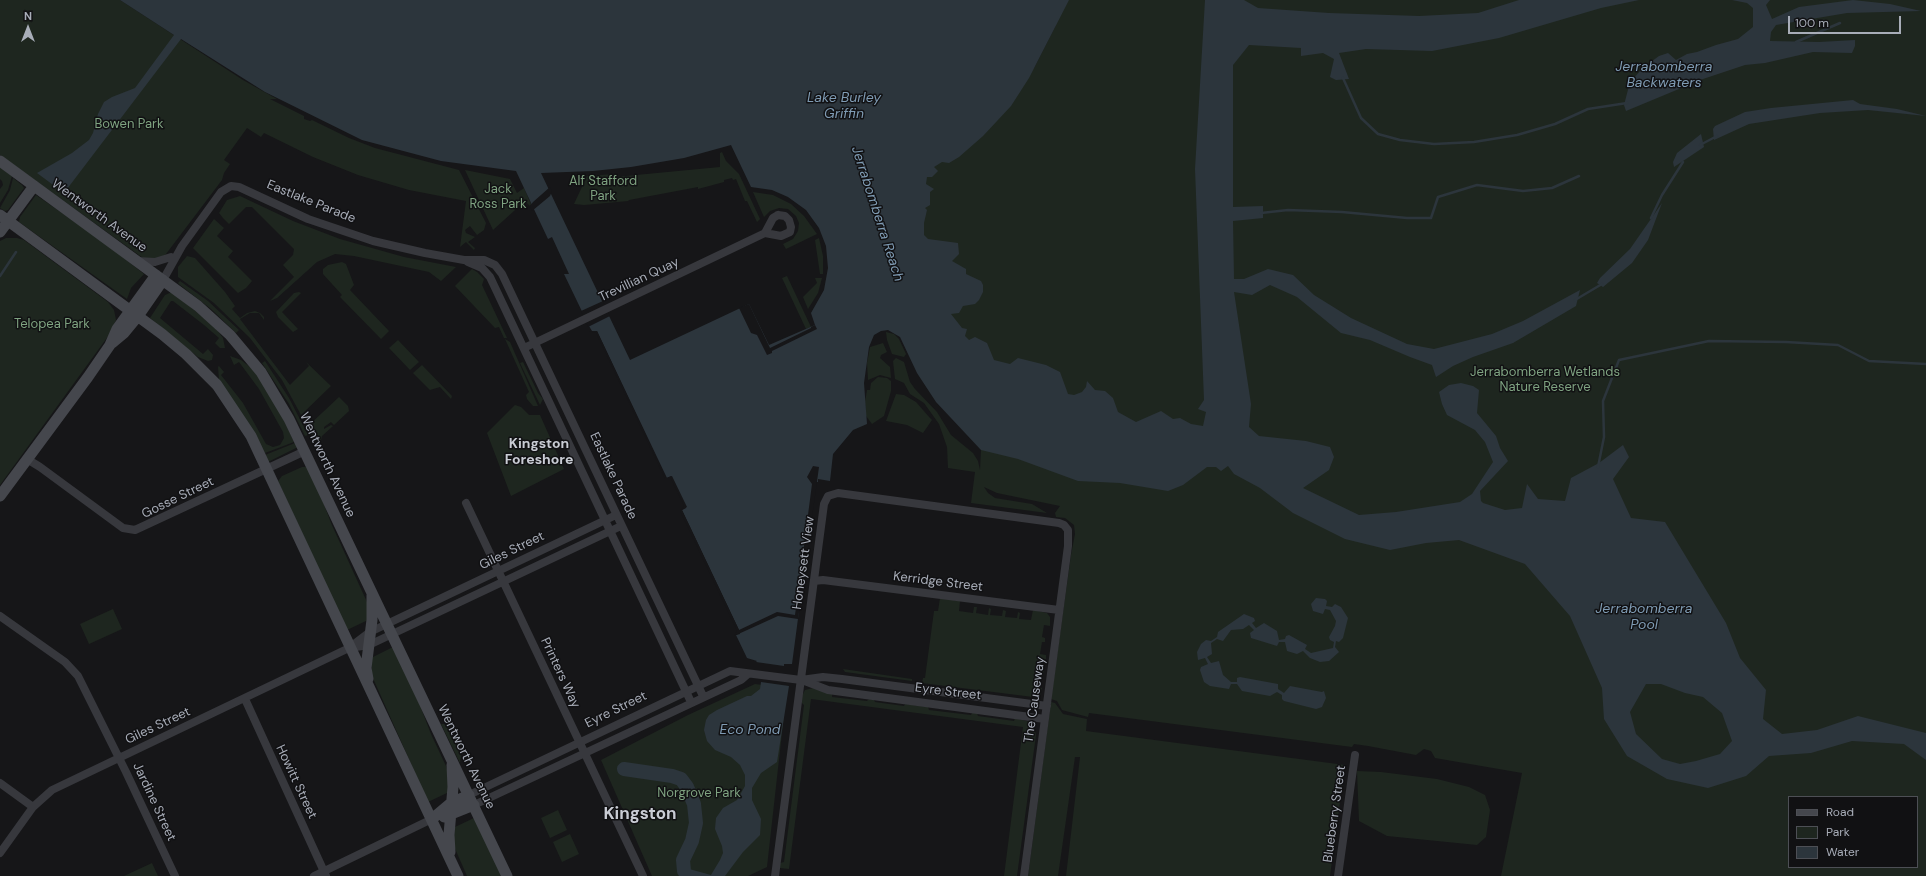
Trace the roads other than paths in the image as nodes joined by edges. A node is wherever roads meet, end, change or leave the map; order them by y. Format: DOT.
graph roads {
  1 [pos="0,161"];
  2 [pos="34,186"];
  3 [pos="4,219"];
  4 [pos="0,232"];
  5 [pos="765,233"];
  6 [pos="178,251"];
  7 [pos="171,257"];
  8 [pos="464,260"];
  9 [pos="136,261"];
  10 [pos="497,267"];
  11 [pos="159,277"];
  12 [pos="490,277"];
  13 [pos="114,299"];
  14 [pos="134,314"];
  15 [pos="117,329"];
  16 [pos="534,343"];
  17 [pos="110,345"];
  18 [pos="524,348"];
  19 [pos="305,451"];
  20 [pos="27,459"];
  21 [pos="266,469"];
  22 [pos="0,496"];
  23 [pos="466,503"];
  24 [pos="616,515"];
  25 [pos="605,520"];
  26 [pos="622,526"];
  27 [pos="1067,528"];
  28 [pos="611,531"];
  29 [pos="498,571"];
  30 [pos="814,581"];
  31 [pos="503,582"];
  32 [pos="371,591"];
  33 [pos="419,609"];
  34 [pos="1059,610"];
  35 [pos="0,616"];
  36 [pos="424,620"];
  37 [pos="387,624"];
  38 [pos="370,632"];
  39 [pos="392,634"];
  40 [pos="368,645"];
  41 [pos="349,648"];
  42 [pos="748,674"];
  43 [pos="801,680"];
  44 [pos="698,686"];
  45 [pos="369,688"];
  46 [pos="686,691"];
  47 [pos="703,696"];
  48 [pos="244,699"];
  49 [pos="691,702"];
  50 [pos="1047,706"];
  51 [pos="1045,719"];
  52 [pos="580,743"];
  53 [pos="584,753"];
  54 [pos="1355,755"];
  55 [pos="120,758"];
  56 [pos="452,760"];
  57 [pos="497,782"];
  58 [pos="0,783"];
  59 [pos="503,792"];
  60 [pos="472,800"];
  61 [pos="452,803"];
  62 [pos="33,807"];
  63 [pos="450,816"];
  64 [pos="432,819"];
  65 [pos="0,853"];
  66 [pos="453,866"];
  67 [pos="325,874"];
  68 [pos="175,876"];
  69 [pos="314,876"];
  70 [pos="458,876"];
  71 [pos="507,876"];
  72 [pos="642,876"];
  73 [pos="775,876"];
  74 [pos="1024,876"];
  75 [pos="1338,876"];
  1 -- 2 [label="main road, Wentworth Avenue"];
  2 -- 3 [label="main road"];
  2 -- 9 [label="main road, Wentworth Avenue"];
  3 -- 4 [label="main road"];
  3 -- 13 [label="main road"];
  5 -- 16 [label="street, Trevillian Quay"];
  6 -- 7 [label="street, Eastlake Parade"];
  6 -- 8 [label="street, Eastlake Parade"];
  6 -- 11 [label="street, Eastlake Parade"];
  7 -- 9 [label="street, Eastlake Parade"];
  7 -- 11 [label="street, Eastlake Parade"];
  8 -- 10 [label="street, Eastlake Parade"];
  8 -- 12 [label="street, Eastlake Parade"];
  9 -- 11 [label="main road, Wentworth Avenue"];
  10 -- 12 [label="street"];
  10 -- 16 [label="street, Eastlake Parade"];
  11 -- 14 [label="main road, Eastlake Parade"];
  11 -- 19 [label="main road, Wentworth Avenue"];
  12 -- 18 [label="street, Eastlake Parade"];
  13 -- 14 [label="main road"];
  13 -- 15 [label="main road"];
  14 -- 15 [label="main road"];
  14 -- 17 [label="main road"];
  14 -- 21 [label="main road"];
  15 -- 17 [label="main road"];
  16 -- 18 [label="street, Trevillian Quay"];
  16 -- 24 [label="street, Eastlake Parade"];
  17 -- 20 [label="main road"];
  18 -- 25 [label="street, Eastlake Parade"];
  19 -- 21 [label="street, Gosse Street"];
  19 -- 32 [label="main road, Wentworth Avenue"];
  20 -- 21 [label="street, Gosse Street"];
  20 -- 22 [label="main road"];
  21 -- 41 [label="main road"];
  23 -- 29 [label="street, Printers Way"];
  24 -- 25 [label="street, Giles Street"];
  24 -- 26 [label="street, Eastlake Parade"];
  25 -- 28 [label="street, Eastlake Parade"];
  25 -- 29 [label="street, Giles Street"];
  26 -- 28 [label="street, Giles Street"];
  26 -- 44 [label="street, Eastlake Parade"];
  27 -- 30 [label="street, Honeysett View"];
  27 -- 34 [label="street, The Causeway"];
  28 -- 31 [label="street, Giles Street"];
  28 -- 46 [label="street, Eastlake Parade"];
  29 -- 31 [label="street, Printers Way"];
  29 -- 33 [label="street, Giles Street"];
  30 -- 34 [label="street, Kerridge Street"];
  30 -- 43 [label="street, Honeysett View"];
  31 -- 36 [label="street, Giles Street"];
  31 -- 52 [label="street, Printers Way"];
  32 -- 37 [label="main road, Wentworth Avenue"];
  32 -- 38 [label="main road"];
  33 -- 36 [label="street"];
  33 -- 37 [label="street, Giles Street"];
  34 -- 50 [label="street, The Causeway"];
  35 -- 55 [label="street, Jardine Street"];
  36 -- 39 [label="street, Giles Street"];
  37 -- 38 [label="street, Giles Street"];
  37 -- 39 [label="main road, Wentworth Avenue"];
  38 -- 40 [label="main road"];
  38 -- 41 [label="street, Giles Street"];
  39 -- 40 [label="street, Giles Street"];
  39 -- 56 [label="main road, Wentworth Avenue"];
  40 -- 41 [label="street, Giles Street"];
  40 -- 45 [label="main road"];
  41 -- 45 [label="main road"];
  41 -- 48 [label="street, Giles Street"];
  42 -- 43 [label="street, Eyre Street"];
  42 -- 44 [label="street, Eyre Street"];
  42 -- 47 [label="street, Eyre Street"];
  43 -- 50 [label="street, Eyre Street"];
  43 -- 51 [label="street, Eyre Street"];
  43 -- 73 [label="street, Honeysett View"];
  44 -- 46 [label="street, Eyre Street"];
  44 -- 47 [label="street, Eastlake Parade"];
  45 -- 64 [label="main road"];
  46 -- 49 [label="street, Eastlake Parade"];
  46 -- 52 [label="street, Eyre Street"];
  47 -- 49 [label="street, Eyre Street"];
  48 -- 55 [label="street, Giles Street"];
  48 -- 67 [label="street, Howitt Street"];
  49 -- 53 [label="street, Eyre Street"];
  50 -- 51 [label="street, The Causeway"];
  51 -- 74 [label="street, The Causeway"];
  52 -- 53 [label="street, Printers Way"];
  52 -- 57 [label="street, Eyre Street"];
  53 -- 59 [label="street, Eyre Street"];
  53 -- 72 [label="street, Printers Way"];
  54 -- 75 [label="street, Blueberry Street"];
  55 -- 62 [label="street, Giles Street"];
  55 -- 68 [label="street, Jardine Street"];
  56 -- 60 [label="main road, Wentworth Avenue"];
  56 -- 61 [label="main road"];
  57 -- 59 [label="street"];
  57 -- 60 [label="street, Eyre Street"];
  58 -- 62 [label="street"];
  59 -- 60 [label="street, Eyre Street"];
  60 -- 61 [label="main road, Eyre Street"];
  60 -- 63 [label="main road, Eyre Street"];
  60 -- 71 [label="main road, Wentworth Avenue"];
  61 -- 63 [label="main road"];
  61 -- 64 [label="main road, Eyre Street"];
  62 -- 65 [label="street, Giles Street"];
  63 -- 64 [label="main road, Eyre Street"];
  63 -- 66 [label="main road"];
  64 -- 66 [label="main road"];
  64 -- 67 [label="street, Eyre Street"];
  66 -- 70 [label="main road"];
  67 -- 69 [label="street, Eyre Street"];
}
